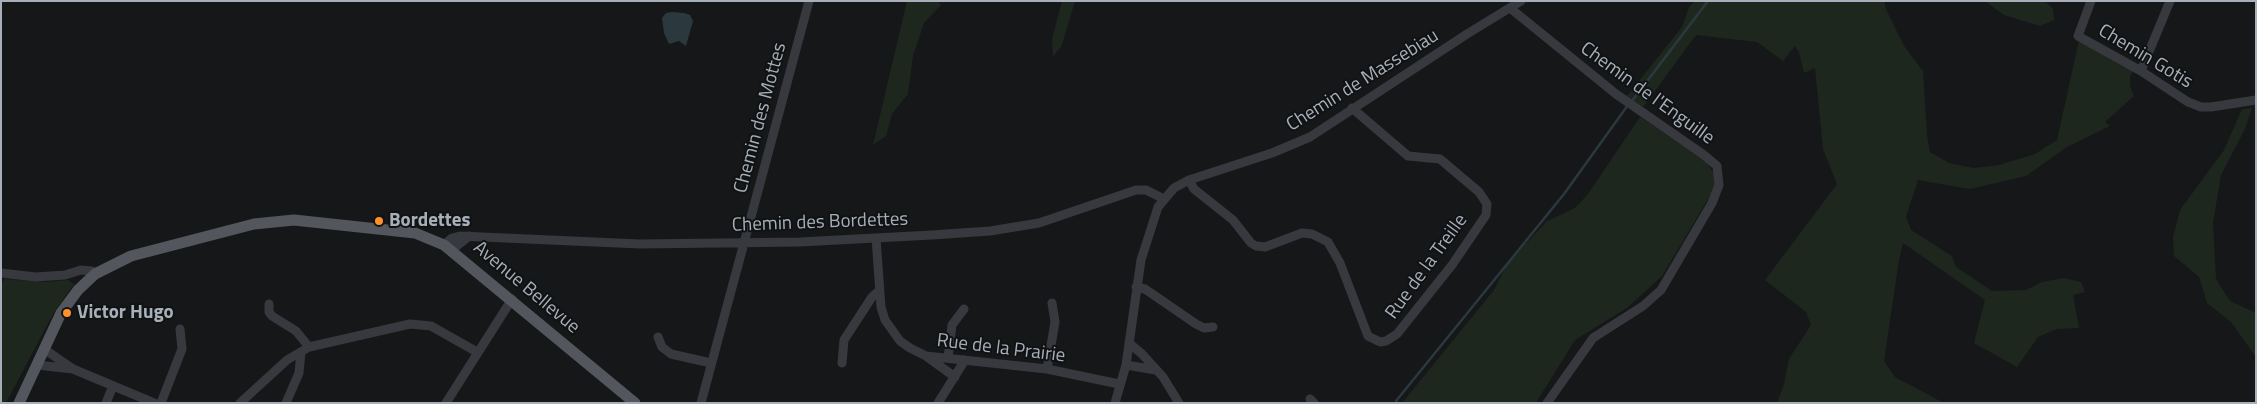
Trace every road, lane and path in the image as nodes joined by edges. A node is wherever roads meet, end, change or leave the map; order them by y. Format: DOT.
graph roads {
  1 [pos="809,1"];
  2 [pos="1521,1"];
  3 [pos="2092,1"];
  4 [pos="2170,1"];
  5 [pos="1510,8"];
  6 [pos="2142,71"];
  7 [pos="2256,100"];
  8 [pos="1352,108"];
  9 [pos="1189,180"];
  10 [pos="1164,199"];
  11 [pos="876,238"];
  12 [pos="734,243"];
  13 [pos="744,243"];
  14 [pos="448,247"];
  15 [pos="736,269"];
  16 [pos="1,273"];
  17 [pos="65,275"];
  18 [pos="90,278"];
  19 [pos="1136,287"];
  20 [pos="879,292"];
  21 [pos="512,299"];
  22 [pos="1052,303"];
  23 [pos="269,304"];
  24 [pos="964,310"];
  25 [pos="1213,327"];
  26 [pos="180,330"];
  27 [pos="658,337"];
  28 [pos="1128,343"];
  29 [pos="44,349"];
  30 [pos="305,349"];
  31 [pos="477,352"];
  32 [pos="926,356"];
  33 [pos="948,358"];
  34 [pos="965,360"];
  35 [pos="711,363"];
  36 [pos="842,363"];
  37 [pos="37,365"];
  38 [pos="1126,366"];
  39 [pos="1047,368"];
  40 [pos="73,369"];
  41 [pos="1156,370"];
  42 [pos="955,377"];
  43 [pos="1119,384"];
  44 [pos="113,386"];
  45 [pos="19,403"];
  46 [pos="106,403"];
  47 [pos="154,403"];
  48 [pos="161,403"];
  49 [pos="240,403"];
  50 [pos="286,403"];
  51 [pos="446,403"];
  52 [pos="634,403"];
  53 [pos="701,403"];
  54 [pos="938,403"];
  55 [pos="1115,403"];
  56 [pos="1179,403"];
  57 [pos="1547,403"];
  1 -- 13 [label="street, Chemin des Mottes"];
  2 -- 5 [label="street, Chemin de Massebiau"];
  3 -- 6 [label="street, Chemin Gotis"];
  4 -- 6 [label="street"];
  5 -- 8 [label="street, Chemin de Massebiau"];
  5 -- 57 [label="street, Chemin de l'Enguille"];
  6 -- 7 [label="street, Chemin Gotis"];
  8 -- 9 [label="street, Chemin de Massebiau"];
  8 -- 9 [label="street, Rue de la Treille"];
  9 -- 10 [label="street, Chemin de Massebiau"];
  10 -- 11 [label="street, Chemin des Bordettes"];
  10 -- 19 [label="street, Chemin de Massebiau"];
  11 -- 13 [label="street, Chemin des Bordettes"];
  11 -- 20 [label="street, Rue de la Prairie"];
  12 -- 13 [label="street, Chemin des Bordettes"];
  12 -- 14 [label="street, Chemin des Bordettes"];
  12 -- 15 [label="street"];
  13 -- 15 [label="street, Chemin des Mottes"];
  14 -- 18 [label="main road, Avenue Bellevue"];
  14 -- 21 [label="main road, Avenue Bellevue"];
  15 -- 35 [label="street, Chemin des Mottes"];
  16 -- 17 [label="street"];
  17 -- 18 [label="street"];
  17 -- 18 [label="street"];
  18 -- 29 [label="main road"];
  19 -- 25 [label="street"];
  19 -- 28 [label="street, Chemin de Massebiau"];
  20 -- 32 [label="street, Rue de la Prairie"];
  20 -- 36 [label="street"];
  21 -- 31 [label="street"];
  21 -- 52 [label="main road, Avenue Bellevue"];
  22 -- 39 [label="street"];
  23 -- 30 [label="street"];
  24 -- 33 [label="street"];
  26 -- 48 [label="street"];
  27 -- 35 [label="street"];
  28 -- 38 [label="street, Chemin de Massebiau"];
  28 -- 41 [label="street"];
  29 -- 37 [label="main road"];
  29 -- 40 [label="street"];
  30 -- 31 [label="street"];
  30 -- 49 [label="street"];
  30 -- 50 [label="street"];
  31 -- 51 [label="street"];
  32 -- 33 [label="street, Rue de la Prairie"];
  32 -- 42 [label="street"];
  33 -- 34 [label="street, Rue de la Prairie"];
  34 -- 39 [label="street, Rue de la Prairie"];
  34 -- 42 [label="street"];
  35 -- 53 [label="street, Chemin des Mottes"];
  37 -- 40 [label="street"];
  37 -- 45 [label="main road"];
  38 -- 41 [label="street"];
  38 -- 43 [label="street, Chemin de Massebiau"];
  39 -- 43 [label="street, Rue de la Prairie"];
  40 -- 44 [label="street"];
  41 -- 56 [label="street"];
  42 -- 54 [label="street"];
  43 -- 55 [label="street, Chemin de Massebiau"];
  44 -- 46 [label="street"];
  44 -- 47 [label="street"];
}
